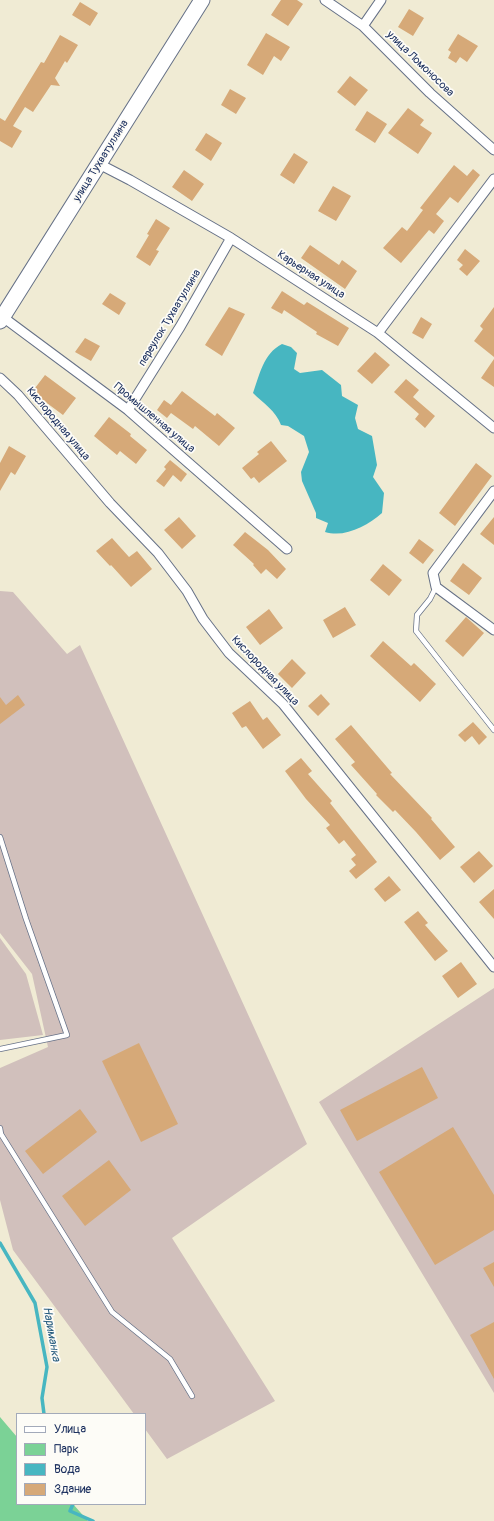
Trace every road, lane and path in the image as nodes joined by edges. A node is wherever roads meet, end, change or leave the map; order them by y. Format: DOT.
graph roads {
  1 [pos="202,0"];
  2 [pos="325,0"];
  3 [pos="382,0"];
  4 [pos="363,26"];
  5 [pos="494,150"];
  6 [pos="99,164"];
  7 [pos="494,179"];
  8 [pos="231,238"];
  9 [pos="1,317"];
  10 [pos="378,333"];
  11 [pos="0,378"];
  12 [pos="128,410"];
  13 [pos="494,428"];
  14 [pos="494,491"];
  15 [pos="286,549"];
  16 [pos="436,587"];
  17 [pos="494,630"];
  18 [pos="494,730"];
  19 [pos="0,837"];
  20 [pos="494,967"];
  21 [pos="0,1050"];
  22 [pos="0,1128"];
  23 [pos="192,1396"];
  1 -- 6 [label="main road, улица Тухватуллина"];
  2 -- 4 [label="street, улица Ломоносова"];
  3 -- 4 [label="street"];
  4 -- 5 [label="street, улица Ломоносова"];
  6 -- 8 [label="street, Карьерная улица"];
  6 -- 9 [label="main road, улица Тухватуллина"];
  7 -- 10 [label="street"];
  8 -- 10 [label="street, Карьерная улица"];
  8 -- 12 [label="street, переулок Тухватуллина"];
  9 -- 12 [label="street, Промышленная улица"];
  10 -- 13 [label="street, Карьерная улица"];
  11 -- 20 [label="street, Кислородная улица"];
  12 -- 15 [label="street, Промышленная улица"];
  14 -- 16 [label="street"];
  16 -- 17 [label="street"];
  16 -- 18 [label="lane"];
  19 -- 21 [label="lane"];
  22 -- 23 [label="lane"];
}
